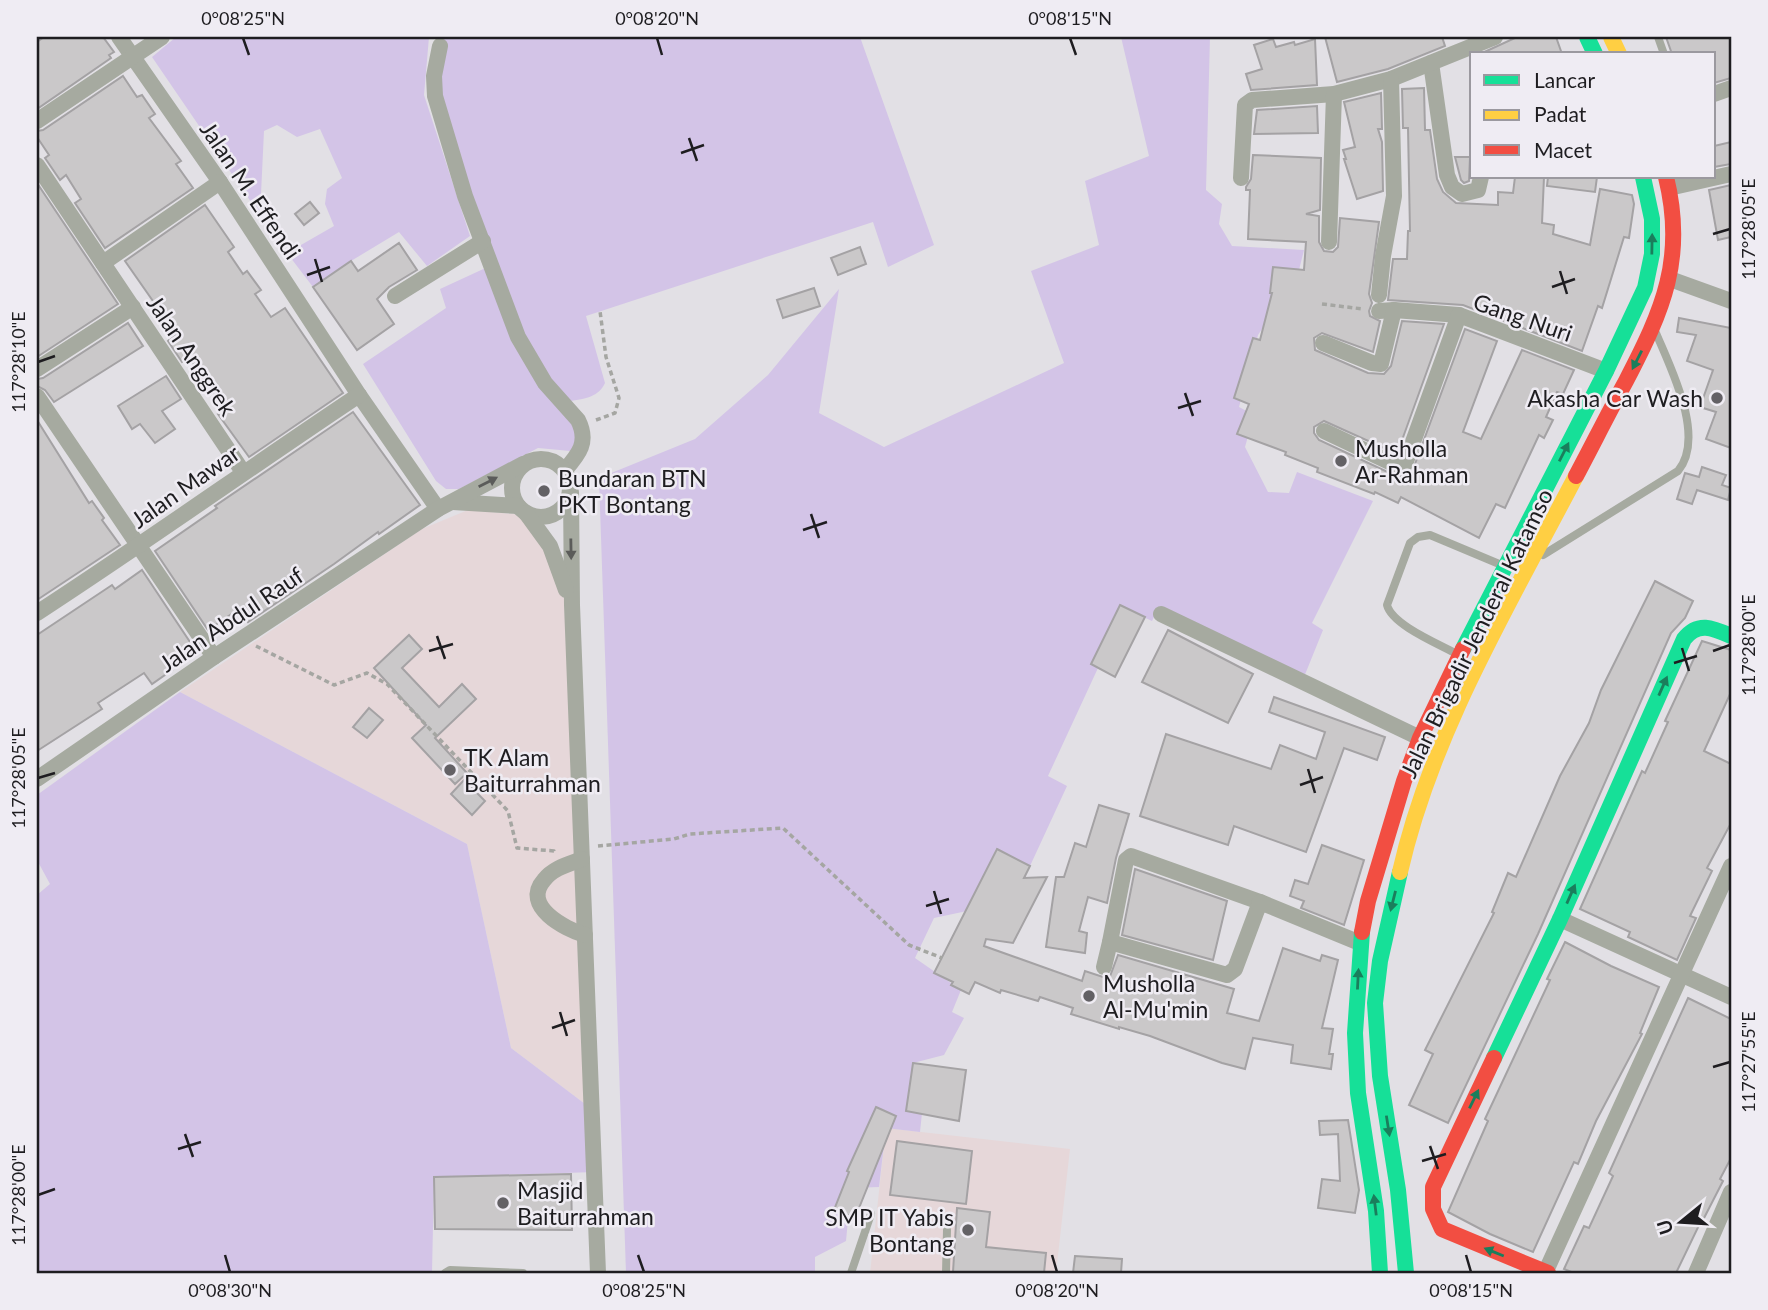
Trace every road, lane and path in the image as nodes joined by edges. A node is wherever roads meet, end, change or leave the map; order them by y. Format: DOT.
graph roads {
  1 [pos="119,37"];
  2 [pos="162,37"];
  3 [pos="1495,37"];
  4 [pos="440,46"];
  5 [pos="133,58"];
  6 [pos="1432,63"];
  7 [pos="1391,79"];
  8 [pos="1334,94"];
  9 [pos="37,121"];
  10 [pos="37,165"];
  11 [pos="1241,178"];
  12 [pos="1481,178"];
  13 [pos="1643,178"];
  14 [pos="1699,178"];
  15 [pos="220,182"];
  16 [pos="1667,182"];
  17 [pos="483,242"];
  18 [pos="1329,242"];
  19 [pos="103,262"];
  20 [pos="1670,279"];
  21 [pos="395,296"];
  22 [pos="1731,301"];
  23 [pos="1322,304"];
  24 [pos="1384,305"];
  25 [pos="133,307"];
  26 [pos="600,311"];
  27 [pos="1459,315"];
  28 [pos="1654,327"];
  29 [pos="1322,344"];
  30 [pos="37,369"];
  31 [pos="1606,371"];
  32 [pos="359,395"];
  33 [pos="37,396"];
  34 [pos="581,425"];
  35 [pos="1324,431"];
  36 [pos="523,464"];
  37 [pos="565,470"];
  38 [pos="243,472"];
  39 [pos="571,492"];
  40 [pos="453,502"];
  41 [pos="438,509"];
  42 [pos="522,510"];
  43 [pos="140,546"];
  44 [pos="1533,562"];
  45 [pos="1505,566"];
  46 [pos="572,606"];
  47 [pos="37,612"];
  48 [pos="1161,614"];
  49 [pos="1731,636"];
  50 [pos="242,639"];
  51 [pos="1460,655"];
  52 [pos="214,657"];
  53 [pos="1420,738"];
  54 [pos="37,779"];
  55 [pos="1392,818"];
  56 [pos="1414,828"];
  57 [pos="582,853"];
  58 [pos="1380,856"];
  59 [pos="1402,864"];
  60 [pos="1731,866"];
  61 [pos="556,870"];
  62 [pos="1260,902"];
  63 [pos="1560,919"];
  64 [pos="585,935"];
  65 [pos="1110,942"];
  66 [pos="1360,943"];
  67 [pos="942,958"];
  68 [pos="1104,967"];
  69 [pos="1682,974"];
  70 [pos="1731,997"];
  71 [pos="1731,1192"];
  72 [pos="871,1214"];
  73 [pos="947,1230"];
  74 [pos="445,1273"];
  75 [pos="490,1273"];
  76 [pos="523,1273"];
  77 [pos="598,1273"];
  78 [pos="851,1273"];
  79 [pos="946,1273"];
  80 [pos="1380,1273"];
  81 [pos="1406,1273"];
  82 [pos="1546,1273"];
  83 [pos="1696,1273"];
  1 -- 5 [label="street, Jalan M. Effendi"];
  2 -- 5 [label="street"];
  3 -- 6 [label="street"];
  4 -- 17 [label="street"];
  5 -- 9 [label="street"];
  5 -- 15 [label="street, Jalan M. Effendi"];
  6 -- 7 [label="street"];
  6 -- 12 [label="street"];
  7 -- 8 [label="street"];
  7 -- 24 [label="street"];
  8 -- 11 [label="street"];
  8 -- 18 [label="street"];
  10 -- 19 [label="street, Jalan Anggrek"];
  31 -- 13 [label="main road, Jalan Brigadir Jenderal Katamso, one-way"];
  14 -- 16 [label="street"];
  15 -- 19 [label="street"];
  15 -- 32 [label="street, Jalan M. Effendi"];
  16 -- 20 [label="main road, Jalan Brigadir Jenderal Katamso"];
  17 -- 21 [label="street"];
  17 -- 34 [label="street"];
  19 -- 25 [label="street, Jalan Anggrek"];
  20 -- 22 [label="street"];
  20 -- 28 [label="main road, Jalan Brigadir Jenderal Katamso"];
  23 -- 24 [label="path"];
  24 -- 27 [label="street"];
  24 -- 29 [label="street"];
  25 -- 30 [label="street"];
  25 -- 38 [label="street, Jalan Anggrek"];
  26 -- 34 [label="path"];
  27 -- 31 [label="street, Gang Nuri"];
  27 -- 35 [label="street, Gang Nuri"];
  28 -- 44 [label="main road, Jalan Brigadir Jenderal Katamso, one-way"];
  28 -- 44 [label="lane"];
  45 -- 31 [label="main road, Jalan Brigadir Jenderal Katamso, one-way"];
  32 -- 38 [label="street, Jalan Mawar"];
  32 -- 41 [label="street, Jalan M. Effendi"];
  33 -- 43 [label="street"];
  34 -- 37 [label="street"];
  36 -- 37 [label="street"];
  40 -- 36 [label="street, Jalan Abdul Rauf, one-way"];
  36 -- 42 [label="street"];
  37 -- 39 [label="street"];
  38 -- 43 [label="street, Jalan Mawar"];
  39 -- 42 [label="street"];
  39 -- 46 [label="street, one-way"];
  40 -- 41 [label="street, Jalan Abdul Rauf"];
  40 -- 42 [label="street"];
  41 -- 50 [label="street, Jalan Abdul Rauf"];
  42 -- 46 [label="street"];
  43 -- 47 [label="street, Jalan Mawar"];
  43 -- 52 [label="street"];
  44 -- 56 [label="main road, Jalan Brigadir Jenderal Katamso"];
  45 -- 51 [label="main road, Jalan Brigadir Jenderal Katamso"];
  45 -- 51 [label="lane"];
  46 -- 57 [label="street"];
  48 -- 53 [label="street"];
  63 -- 49 [label="main road, one-way"];
  50 -- 52 [label="street, Jalan Abdul Rauf"];
  50 -- 61 [label="path"];
  51 -- 53 [label="main road, Jalan Brigadir Jenderal Katamso"];
  52 -- 54 [label="street, Jalan Abdul Rauf"];
  53 -- 55 [label="main road, Jalan Brigadir Jenderal Katamso"];
  55 -- 56 [label="main road"];
  55 -- 58 [label="main road, Jalan Brigadir Jenderal Katamso"];
  56 -- 59 [label="main road, Jalan Brigadir Jenderal Katamso"];
  57 -- 61 [label="street"];
  57 -- 64 [label="street"];
  57 -- 67 [label="path"];
  58 -- 59 [label="main road"];
  58 -- 66 [label="main road, Jalan Brigadir Jenderal Katamso"];
  59 -- 81 [label="main road, Jalan Brigadir Jenderal Katamso, one-way"];
  60 -- 69 [label="street"];
  61 -- 64 [label="street"];
  62 -- 65 [label="street"];
  62 -- 65 [label="street"];
  62 -- 66 [label="street"];
  63 -- 69 [label="street"];
  82 -- 63 [label="main road, one-way"];
  64 -- 77 [label="street"];
  65 -- 68 [label="street"];
  80 -- 66 [label="main road, Jalan Brigadir Jenderal Katamso, one-way"];
  69 -- 70 [label="street"];
  69 -- 82 [label="street"];
  71 -- 83 [label="street"];
  72 -- 78 [label="lane"];
  73 -- 79 [label="lane"];
  74 -- 75 [label="lane"];
  75 -- 76 [label="lane"];
}
